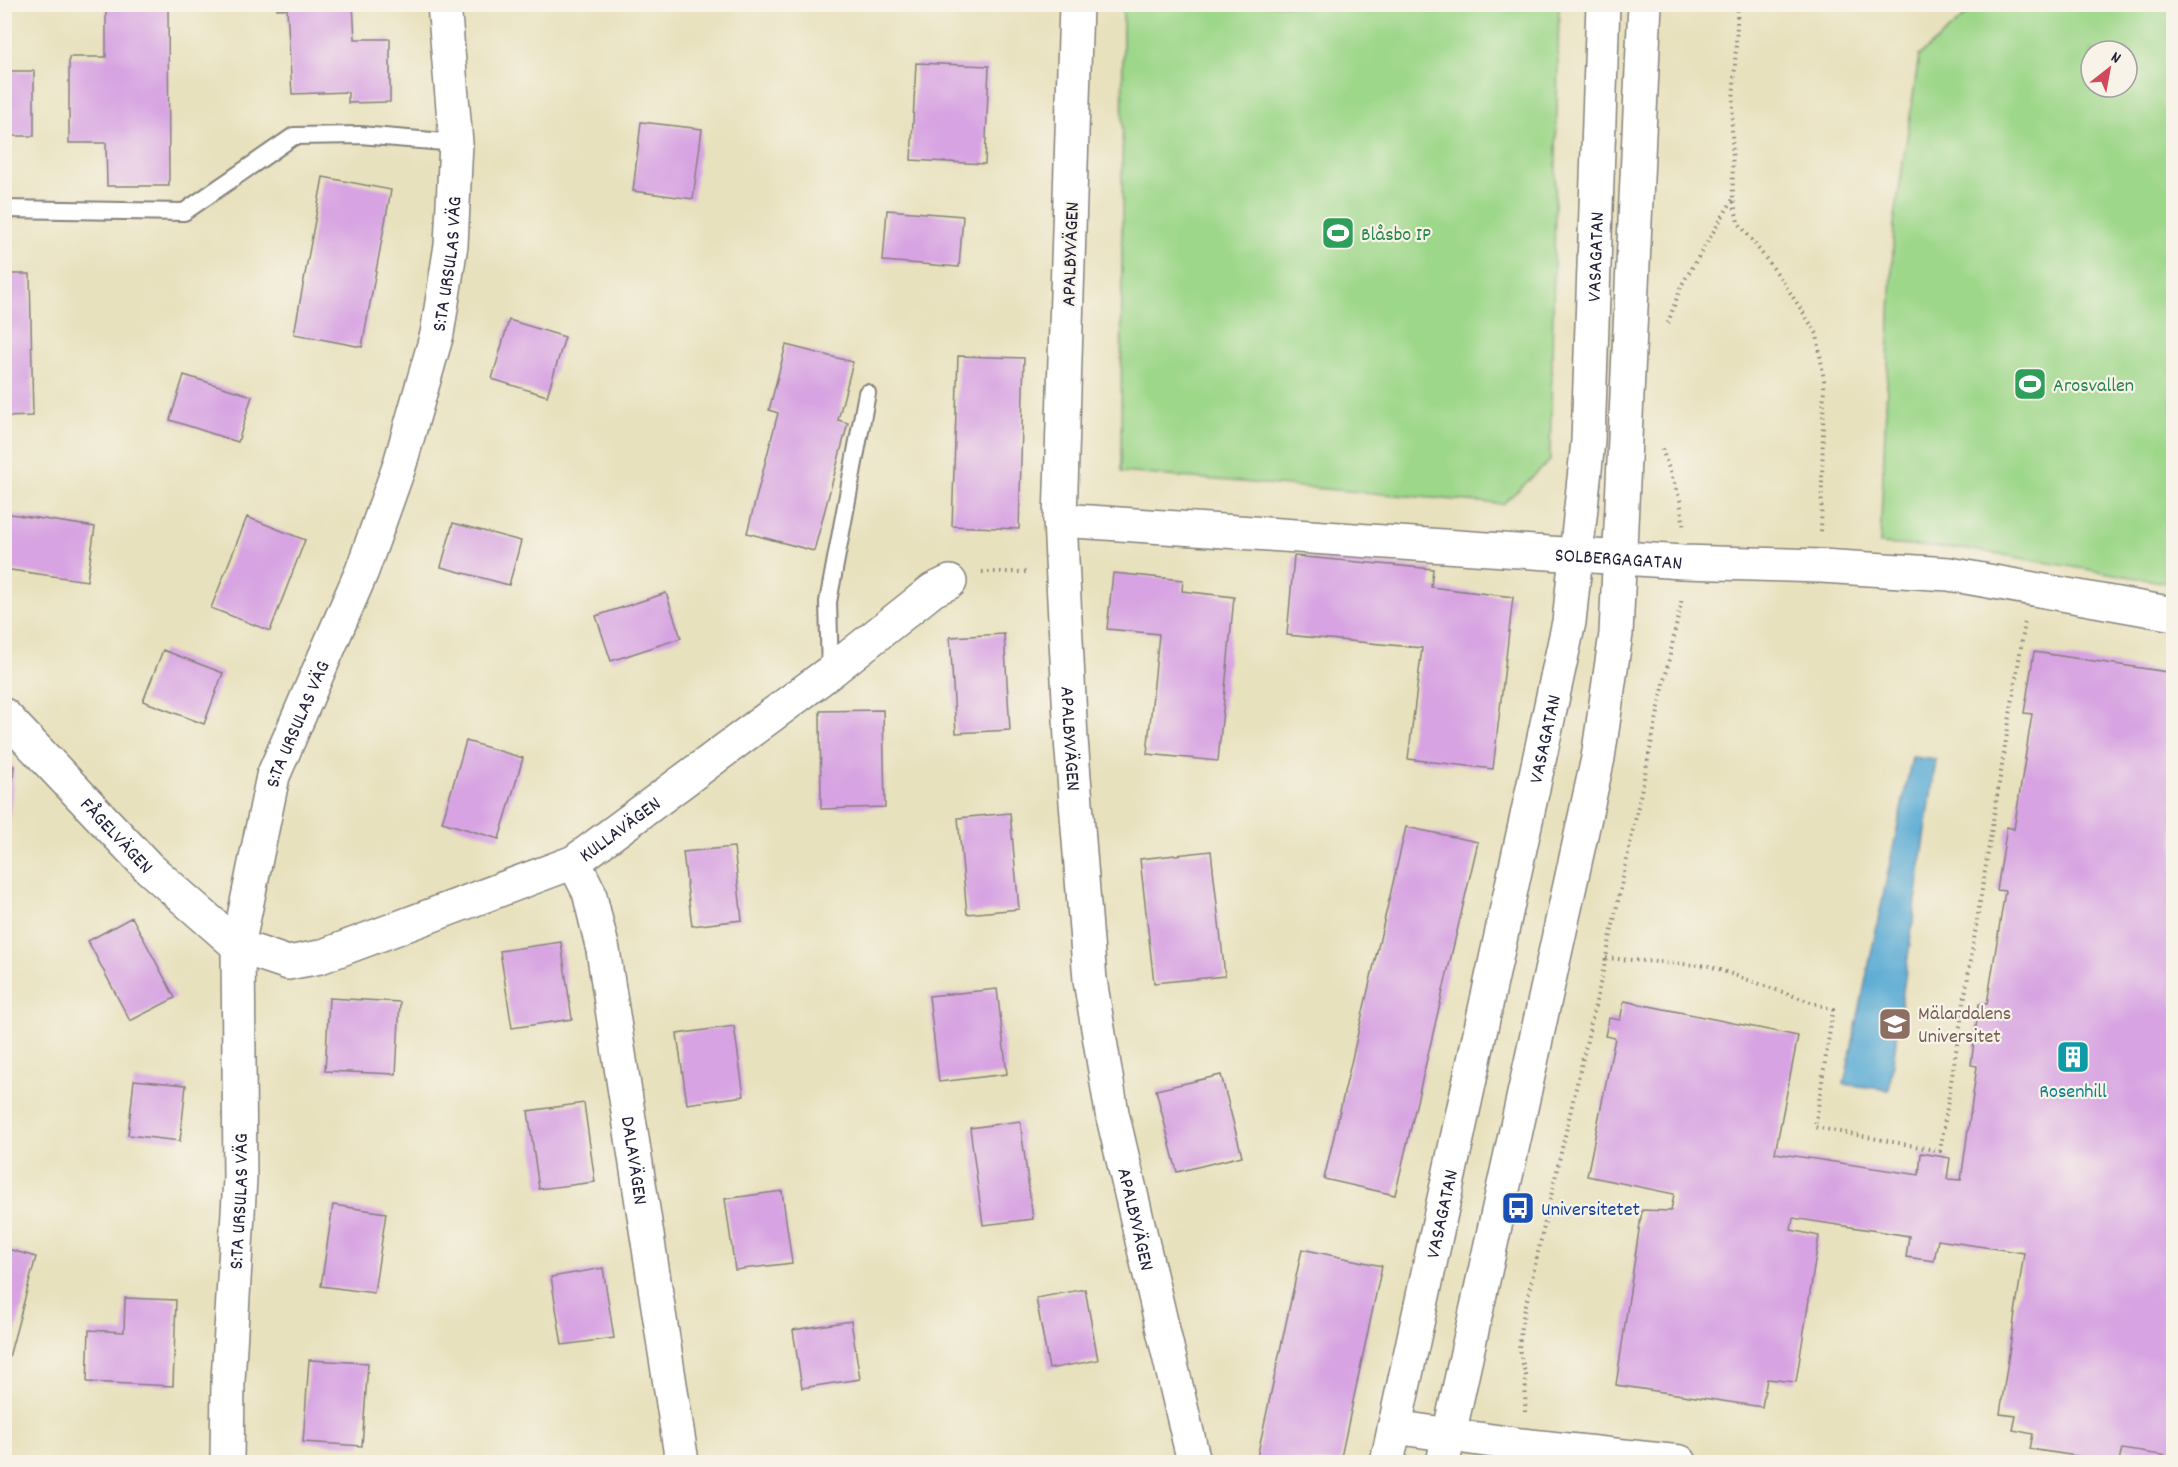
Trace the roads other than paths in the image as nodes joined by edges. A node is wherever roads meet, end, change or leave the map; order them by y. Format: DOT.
graph roads {
  1 [pos="444,4"];
  2 [pos="1076,4"];
  3 [pos="1602,4"];
  4 [pos="1645,4"];
  5 [pos="456,144"];
  6 [pos="4,209"];
  7 [pos="867,393"];
  8 [pos="1060,520"];
  9 [pos="1576,555"];
  10 [pos="1622,557"];
  11 [pos="950,582"];
  12 [pos="2174,614"];
  13 [pos="830,672"];
  14 [pos="4,715"];
  15 [pos="574,862"];
  16 [pos="238,946"];
  17 [pos="1395,1426"];
  18 [pos="1446,1448"];
  19 [pos="227,1462"];
  20 [pos="682,1462"];
  21 [pos="1194,1462"];
  22 [pos="1387,1462"];
  23 [pos="1665,1462"];
  1 -- 5 [label="street, S:TA URSULAS VÄG"];
  2 -- 8 [label="street, APALBYVÄGEN"];
  3 -- 9 [label="street, VASAGATAN"];
  4 -- 10 [label="street, VASAGATAN"];
  5 -- 6 [label="lane"];
  5 -- 16 [label="street, S:TA URSULAS VÄG"];
  7 -- 13 [label="lane"];
  8 -- 9 [label="street, SOLBERGAGATAN"];
  8 -- 21 [label="street, APALBYVÄGEN"];
  9 -- 10 [label="street, SOLBERGAGATAN"];
  9 -- 17 [label="street, VASAGATAN"];
  10 -- 12 [label="street, SOLBERGAGATAN"];
  10 -- 18 [label="street, VASAGATAN"];
  11 -- 13 [label="street, KULLAVÄGEN"];
  13 -- 15 [label="street, KULLAVÄGEN"];
  14 -- 16 [label="street, FÅGELVÄGEN"];
  15 -- 16 [label="street, KULLAVÄGEN"];
  15 -- 20 [label="street, DALAVÄGEN"];
  16 -- 19 [label="street, S:TA URSULAS VÄG"];
  17 -- 18 [label="street"];
  17 -- 22 [label="street, VASAGATAN"];
  18 -- 23 [label="street"];
}
